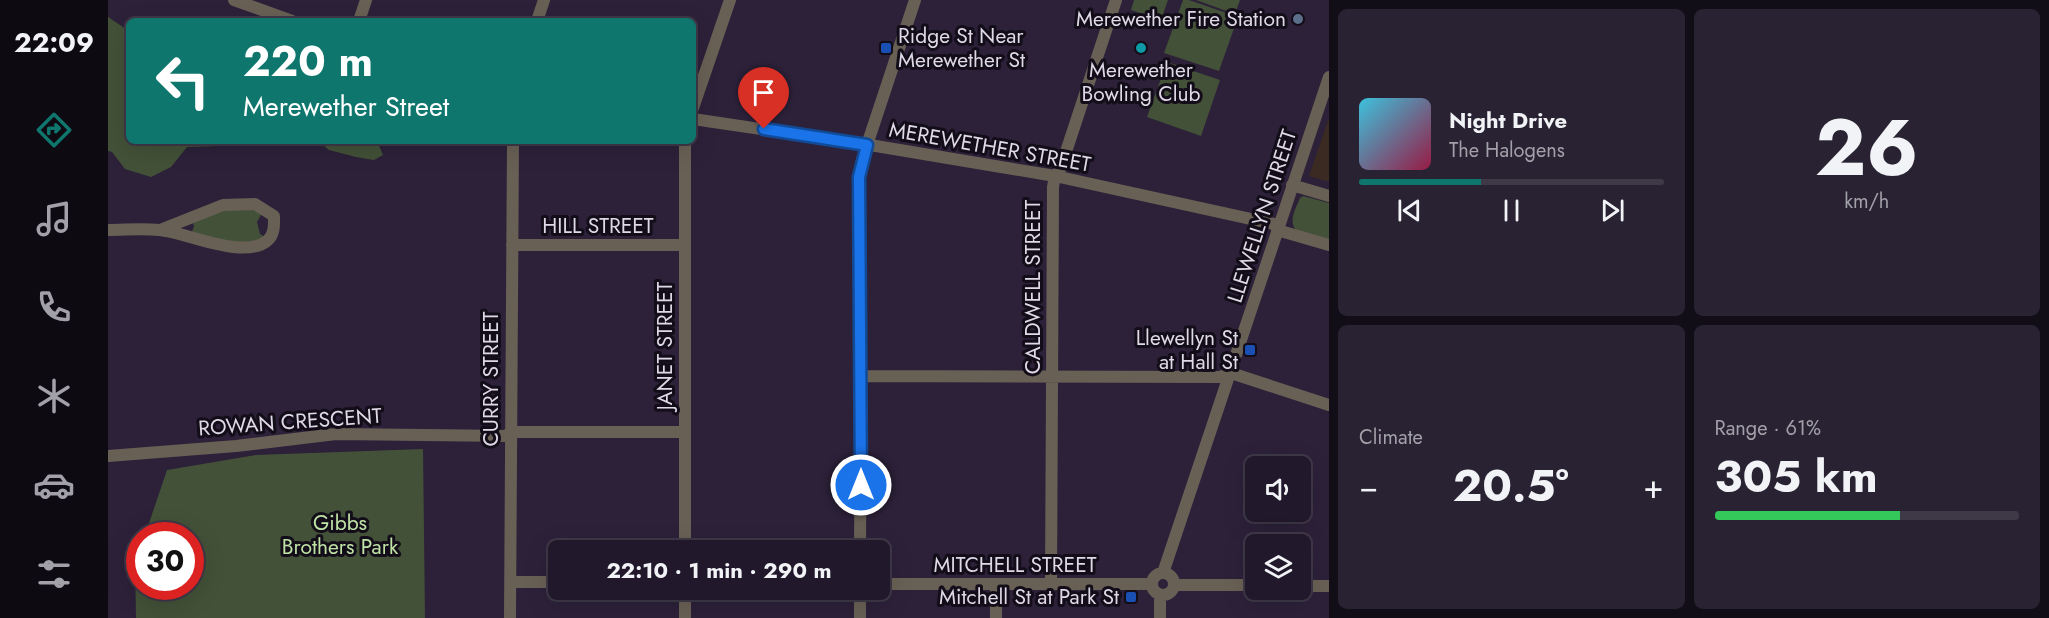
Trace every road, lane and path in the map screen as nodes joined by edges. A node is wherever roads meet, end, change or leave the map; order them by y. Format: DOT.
graph roads {
  1 [pos="234,0"];
  2 [pos="366,0"];
  3 [pos="544,0"];
  4 [pos="730,0"];
  5 [pos="915,0"];
  6 [pos="1116,0"];
  7 [pos="284,18"];
  8 [pos="360,18"];
  9 [pos="538,18"];
  10 [pos="1329,76"];
  11 [pos="696,99"];
  12 [pos="696,119"];
  13 [pos="513,144"];
  14 [pos="686,144"];
  15 [pos="867,145"];
  16 [pos="1055,176"];
  17 [pos="1292,185"];
  18 [pos="1329,196"];
  19 [pos="1278,227"];
  20 [pos="108,230"];
  21 [pos="160,230"];
  22 [pos="1329,244"];
  23 [pos="512,245"];
  24 [pos="684,245"];
  25 [pos="1231,373"];
  26 [pos="861,376"];
  27 [pos="1053,376"];
  28 [pos="1329,405"];
  29 [pos="684,432"];
  30 [pos="510,434"];
  31 [pos="108,456"];
  32 [pos="685,540"];
  33 [pos="860,540"];
  34 [pos="1163,573"];
  35 [pos="511,582"];
  36 [pos="548,582"];
  37 [pos="890,584"];
  38 [pos="1151,584"];
  39 [pos="996,585"];
  40 [pos="1051,585"];
  41 [pos="1174,585"];
  42 [pos="1245,585"];
  43 [pos="1311,586"];
  44 [pos="1329,586"];
  45 [pos="1160,596"];
  46 [pos="685,600"];
  47 [pos="860,600"];
  48 [pos="510,618"];
  49 [pos="685,618"];
  50 [pos="860,618"];
  51 [pos="996,618"];
  52 [pos="1160,618"];
  1 -- 7 [label="street"];
  2 -- 8 [label="street"];
  3 -- 9 [label="street"];
  4 -- 11 [label="street"];
  5 -- 15 [label="street"];
  6 -- 16 [label="street, CALDWELL STREET"];
  10 -- 17 [label="street, LLEWELLYN STREET"];
  12 -- 15 [label="street, MEREWETHER STREET"];
  13 -- 23 [label="street, CURRY STREET"];
  14 -- 24 [label="street, JANET STREET"];
  15 -- 16 [label="street, MEREWETHER STREET"];
  15 -- 26 [label="street"];
  16 -- 19 [label="street, MEREWETHER STREET"];
  16 -- 27 [label="street, CALDWELL STREET"];
  17 -- 18 [label="street"];
  17 -- 19 [label="street, LLEWELLYN STREET"];
  19 -- 22 [label="street, MEREWETHER STREET"];
  19 -- 25 [label="street, LLEWELLYN STREET"];
  20 -- 21 [label="street"];
  21 -- 21 [label="street"];
  23 -- 24 [label="street, HILL STREET"];
  23 -- 30 [label="street, CURRY STREET"];
  24 -- 29 [label="street, JANET STREET"];
  25 -- 27 [label="street"];
  25 -- 28 [label="street"];
  25 -- 34 [label="street, LLEWELLYN STREET"];
  26 -- 27 [label="street"];
  26 -- 33 [label="street"];
  27 -- 40 [label="street, CALDWELL STREET"];
  29 -- 30 [label="street, ROWAN CRESCENT"];
  29 -- 32 [label="street, JANET STREET"];
  30 -- 31 [label="street, ROWAN CRESCENT"];
  30 -- 35 [label="street, CURRY STREET"];
  34 -- 38 [label="street"];
  34 -- 41 [label="street"];
  35 -- 36 [label="street"];
  35 -- 48 [label="street, CURRY STREET"];
  37 -- 39 [label="street, MITCHELL STREET"];
  38 -- 40 [label="street, MITCHELL STREET"];
  38 -- 45 [label="street"];
  39 -- 40 [label="street, MITCHELL STREET"];
  39 -- 51 [label="street"];
  41 -- 42 [label="street"];
  41 -- 45 [label="street"];
  43 -- 44 [label="street"];
  45 -- 52 [label="street"];
  46 -- 49 [label="street"];
  47 -- 50 [label="street"];
}
